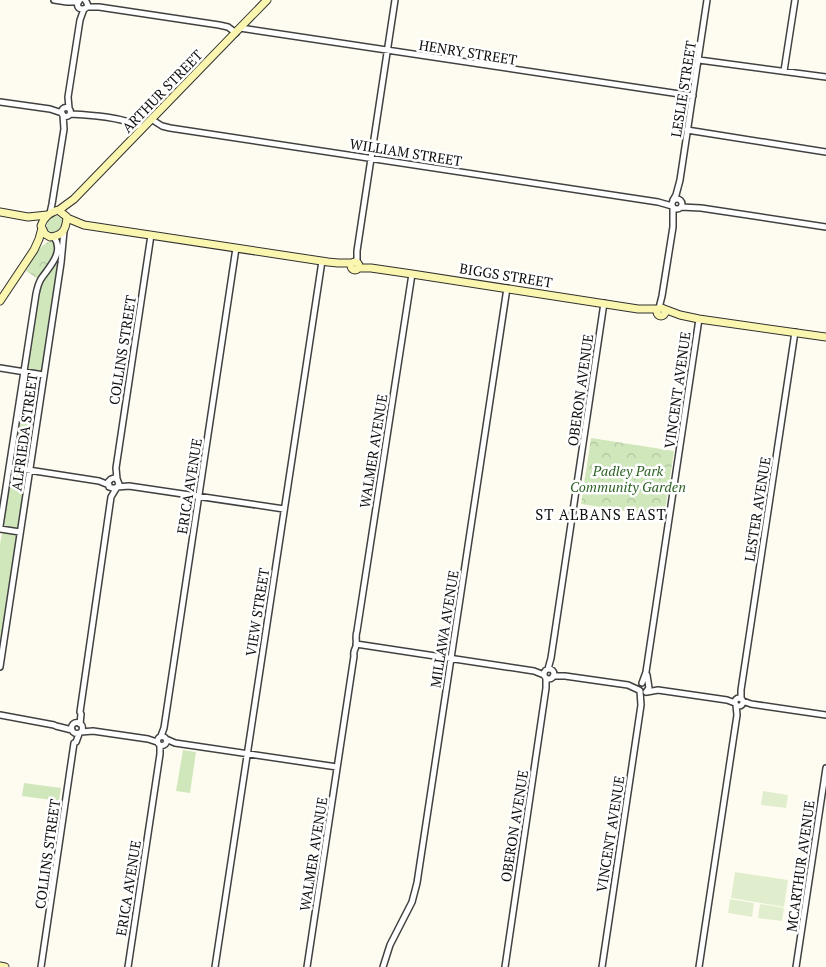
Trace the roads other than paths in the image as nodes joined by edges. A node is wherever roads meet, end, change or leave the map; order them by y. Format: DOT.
graph roads {
  1 [pos="54,0"];
  2 [pos="267,0"];
  3 [pos="395,0"];
  4 [pos="707,0"];
  5 [pos="795,0"];
  6 [pos="83,4"];
  7 [pos="238,30"];
  8 [pos="387,51"];
  9 [pos="699,60"];
  10 [pos="784,71"];
  11 [pos="826,77"];
  12 [pos="693,96"];
  13 [pos="0,102"];
  14 [pos="66,112"];
  15 [pos="151,119"];
  16 [pos="143,128"];
  17 [pos="687,130"];
  18 [pos="826,152"];
  19 [pos="371,158"];
  20 [pos="680,180"];
  21 [pos="54,196"];
  22 [pos="74,199"];
  23 [pos="673,204"];
  24 [pos="681,205"];
  25 [pos="58,210"];
  26 [pos="0,212"];
  27 [pos="48,214"];
  28 [pos="28,217"];
  29 [pos="67,218"];
  30 [pos="84,225"];
  31 [pos="41,227"];
  32 [pos="673,227"];
  33 [pos="826,227"];
  34 [pos="65,230"];
  35 [pos="151,235"];
  36 [pos="52,237"];
  37 [pos="236,248"];
  38 [pos="34,250"];
  39 [pos="322,261"];
  40 [pos="355,264"];
  41 [pos="412,274"];
  42 [pos="507,288"];
  43 [pos="0,301"];
  44 [pos="604,303"];
  45 [pos="661,311"];
  46 [pos="699,319"];
  47 [pos="795,332"];
  48 [pos="826,337"];
  49 [pos="0,368"];
  50 [pos="24,372"];
  51 [pos="44,375"];
  52 [pos="9,467"];
  53 [pos="116,468"];
  54 [pos="30,471"];
  55 [pos="110,482"];
  56 [pos="117,484"];
  57 [pos="199,496"];
  58 [pos="112,497"];
  59 [pos="284,509"];
  60 [pos="0,527"];
  61 [pos="20,532"];
  62 [pos="2,640"];
  63 [pos="358,645"];
  64 [pos="451,659"];
  65 [pos="0,667"];
  66 [pos="549,674"];
  67 [pos="644,688"];
  68 [pos="739,702"];
  69 [pos="826,715"];
  70 [pos="1,716"];
  71 [pos="77,728"];
  72 [pos="162,741"];
  73 [pos="247,754"];
  74 [pos="337,767"];
  75 [pos="826,768"];
  76 [pos="0,966"];
  77 [pos="5,967"];
  78 [pos="41,967"];
  79 [pos="128,967"];
  80 [pos="215,967"];
  81 [pos="307,967"];
  82 [pos="383,967"];
  83 [pos="505,967"];
  84 [pos="602,967"];
  85 [pos="699,967"];
  86 [pos="796,967"];
  1 -- 6 [label="street, HENRY STREET"];
  2 -- 7 [label="street, ARTHUR STREET"];
  3 -- 8 [label="street"];
  4 -- 9 [label="street, LESLIE STREET"];
  5 -- 10 [label="street"];
  6 -- 7 [label="street, HENRY STREET"];
  6 -- 14 [label="street"];
  7 -- 8 [label="street, HENRY STREET"];
  7 -- 15 [label="street, ARTHUR STREET"];
  8 -- 12 [label="street, HENRY STREET"];
  8 -- 19 [label="street"];
  9 -- 10 [label="street"];
  9 -- 12 [label="street, LESLIE STREET"];
  10 -- 11 [label="street"];
  12 -- 17 [label="street, LESLIE STREET"];
  13 -- 14 [label="street"];
  14 -- 16 [label="street"];
  14 -- 21 [label="street"];
  15 -- 16 [label="street, ARTHUR STREET"];
  15 -- 19 [label="street, WILLIAM STREET"];
  16 -- 22 [label="street, ARTHUR STREET"];
  17 -- 18 [label="street"];
  17 -- 20 [label="street, LESLIE STREET"];
  19 -- 23 [label="street, WILLIAM STREET"];
  19 -- 40 [label="street"];
  20 -- 23 [label="street, LESLIE STREET"];
  20 -- 24 [label="street, LESLIE STREET"];
  21 -- 25 [label="street"];
  21 -- 27 [label="street"];
  22 -- 25 [label="street, ARTHUR STREET"];
  22 -- 29 [label="street, ARTHUR STREET"];
  23 -- 24 [label="street"];
  23 -- 24 [label="street"];
  23 -- 32 [label="street, LESLIE STREET"];
  24 -- 32 [label="street, LESLIE STREET"];
  24 -- 33 [label="street"];
  25 -- 27 [label="street"];
  25 -- 29 [label="street"];
  26 -- 28 [label="street"];
  27 -- 28 [label="street"];
  27 -- 31 [label="street"];
  28 -- 31 [label="street"];
  29 -- 30 [label="street, BIGGS STREET"];
  29 -- 34 [label="street"];
  30 -- 34 [label="street, BIGGS STREET"];
  30 -- 35 [label="street, BIGGS STREET"];
  31 -- 36 [label="street"];
  31 -- 38 [label="street"];
  32 -- 45 [label="street, LESLIE STREET"];
  34 -- 36 [label="street"];
  34 -- 51 [label="street, ALFRIEDA STREET"];
  35 -- 37 [label="street, BIGGS STREET"];
  35 -- 53 [label="street, COLLINS STREET"];
  36 -- 38 [label="street"];
  36 -- 50 [label="street, ALFRIEDA STREET"];
  37 -- 39 [label="street, BIGGS STREET"];
  37 -- 57 [label="street, ERICA AVENUE"];
  38 -- 43 [label="street"];
  39 -- 40 [label="street, BIGGS STREET"];
  39 -- 59 [label="street, VIEW STREET"];
  40 -- 41 [label="street, BIGGS STREET"];
  41 -- 42 [label="street, BIGGS STREET"];
  41 -- 63 [label="street, WALMER AVENUE"];
  42 -- 44 [label="street, BIGGS STREET"];
  42 -- 64 [label="street, MILLAWA AVENUE"];
  44 -- 45 [label="street, BIGGS STREET"];
  44 -- 66 [label="street, OBERON AVENUE"];
  45 -- 46 [label="street, BIGGS STREET"];
  46 -- 47 [label="street, BIGGS STREET"];
  46 -- 67 [label="street, VINCENT AVENUE"];
  47 -- 48 [label="street, BIGGS STREET"];
  47 -- 68 [label="street, LESTER AVENUE"];
  49 -- 50 [label="street"];
  50 -- 51 [label="street"];
  50 -- 52 [label="street, ALFRIEDA STREET"];
  51 -- 54 [label="street, ALFRIEDA STREET"];
  52 -- 54 [label="street"];
  52 -- 60 [label="street, ALFRIEDA STREET"];
  53 -- 55 [label="street, COLLINS STREET"];
  53 -- 56 [label="street, COLLINS STREET"];
  54 -- 55 [label="street"];
  54 -- 61 [label="street, ALFRIEDA STREET"];
  55 -- 56 [label="street"];
  55 -- 56 [label="street"];
  55 -- 58 [label="street, COLLINS STREET"];
  56 -- 57 [label="street"];
  56 -- 58 [label="street, COLLINS STREET"];
  57 -- 59 [label="street"];
  57 -- 72 [label="street, ERICA AVENUE"];
  58 -- 71 [label="street, COLLINS STREET"];
  59 -- 73 [label="street, VIEW STREET"];
  60 -- 61 [label="street"];
  61 -- 62 [label="street, ALFRIEDA STREET"];
  62 -- 65 [label="street, ALFRIEDA STREET"];
  63 -- 64 [label="street"];
  63 -- 74 [label="street, WALMER AVENUE"];
  64 -- 66 [label="street"];
  64 -- 82 [label="street, MILLAWA AVENUE"];
  66 -- 67 [label="street"];
  66 -- 83 [label="street, OBERON AVENUE"];
  67 -- 68 [label="street"];
  67 -- 84 [label="street, VINCENT AVENUE"];
  68 -- 69 [label="street"];
  68 -- 85 [label="street, LESTER AVENUE"];
  70 -- 71 [label="street"];
  71 -- 72 [label="street"];
  71 -- 78 [label="street, COLLINS STREET"];
  72 -- 73 [label="street"];
  72 -- 79 [label="street, ERICA AVENUE"];
  73 -- 74 [label="street"];
  73 -- 80 [label="street, VIEW STREET"];
  74 -- 81 [label="street, WALMER AVENUE"];
  75 -- 86 [label="street, MCARTHUR AVENUE"];
  76 -- 77 [label="street"];
}
